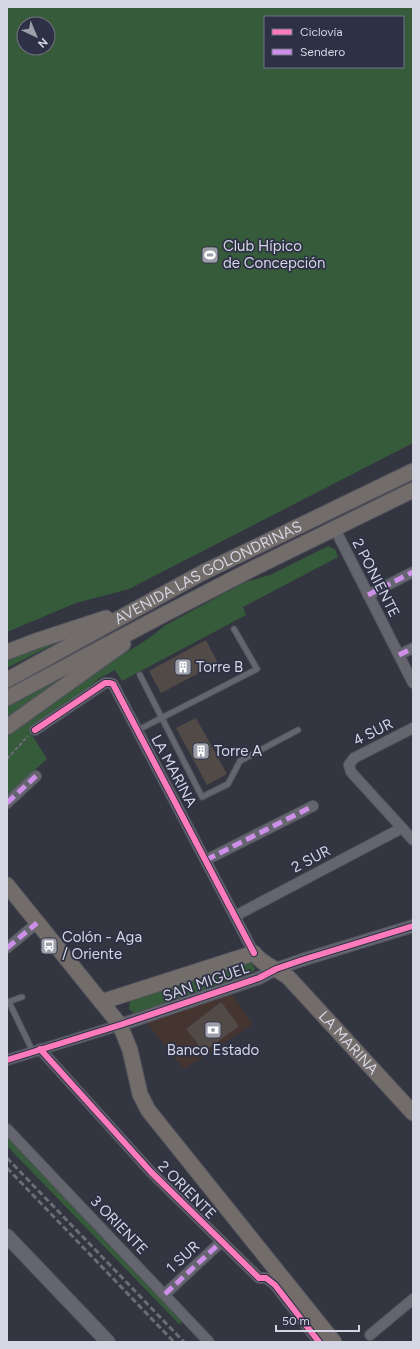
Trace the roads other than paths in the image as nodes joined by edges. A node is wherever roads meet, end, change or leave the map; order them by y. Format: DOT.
graph roads {
  1 [pos="413,471"];
  2 [pos="413,490"];
  3 [pos="335,529"];
  4 [pos="413,572"];
  5 [pos="368,595"];
  6 [pos="132,611"];
  7 [pos="161,616"];
  8 [pos="234,629"];
  9 [pos="413,648"];
  10 [pos="7,652"];
  11 [pos="399,655"];
  12 [pos="140,675"];
  13 [pos="7,680"];
  14 [pos="413,683"];
  15 [pos="7,698"];
  16 [pos="162,718"];
  17 [pos="7,727"];
  18 [pos="413,728"];
  19 [pos="35,730"];
  20 [pos="138,730"];
  21 [pos="298,730"];
  22 [pos="36,776"];
  23 [pos="7,804"];
  24 [pos="313,806"];
  25 [pos="402,828"];
  26 [pos="413,840"];
  27 [pos="206,860"];
  28 [pos="7,885"];
  29 [pos="235,916"];
  30 [pos="37,922"];
  31 [pos="413,926"];
  32 [pos="7,948"];
  33 [pos="254,953"];
  34 [pos="276,969"];
  35 [pos="22,997"];
  36 [pos="8,1002"];
  37 [pos="101,1002"];
  38 [pos="120,1025"];
  39 [pos="36,1051"];
  40 [pos="7,1060"];
  41 [pos="413,1113"];
  42 [pos="7,1129"];
  43 [pos="7,1236"];
  44 [pos="221,1242"];
  45 [pos="165,1294"];
  46 [pos="412,1301"];
  47 [pos="370,1335"];
  48 [pos="108,1342"];
  49 [pos="209,1342"];
  50 [pos="319,1342"];
  51 [pos="334,1342"];
  1 -- 6 [label="main road, AVENIDA LAS GOLONDRINAS"];
  2 -- 3 [label="main road, AVENIDA LAS GOLONDRINAS"];
  3 -- 5 [label="street, 2 PONIENTE"];
  3 -- 7 [label="main road, AVENIDA LAS GOLONDRINAS"];
  4 -- 5 [label="street"];
  5 -- 11 [label="street, 2 PONIENTE"];
  6 -- 10 [label="main road"];
  6 -- 13 [label="main road, AVENIDA LAS GOLONDRINAS"];
  7 -- 15 [label="main road, AVENIDA LAS GOLONDRINAS"];
  7 -- 17 [label="main road"];
  8 -- 16 [label="lane"];
  9 -- 11 [label="street"];
  11 -- 14 [label="street, 2 PONIENTE"];
  12 -- 16 [label="lane"];
  16 -- 20 [label="lane"];
  16 -- 21 [label="lane"];
  18 -- 25 [label="street, 4 SUR"];
  19 -- 20 [label="street, LA MARINA"];
  20 -- 27 [label="street, LA MARINA"];
  22 -- 23 [label="street"];
  24 -- 27 [label="street"];
  25 -- 26 [label="street"];
  25 -- 29 [label="street, 2 SUR"];
  27 -- 29 [label="street, LA MARINA"];
  28 -- 30 [label="main road"];
  29 -- 33 [label="street, LA MARINA"];
  30 -- 32 [label="street"];
  30 -- 37 [label="main road"];
  31 -- 34 [label="street, SAN MIGUEL"];
  33 -- 34 [label="main road, LA MARINA"];
  33 -- 37 [label="main road, SAN MIGUEL"];
  34 -- 38 [label="street, SAN MIGUEL"];
  34 -- 41 [label="main road, LA MARINA"];
  35 -- 36 [label="lane"];
  36 -- 39 [label="lane"];
  37 -- 38 [label="main road"];
  38 -- 39 [label="street, SAN MIGUEL"];
  38 -- 51 [label="main road"];
  39 -- 40 [label="street, SAN MIGUEL"];
  39 -- 44 [label="street, 2 ORIENTE"];
  42 -- 45 [label="street, 3 ORIENTE"];
  43 -- 48 [label="main road"];
  44 -- 45 [label="street, 1 SUR"];
  44 -- 50 [label="street, 2 ORIENTE"];
  45 -- 49 [label="street, 3 ORIENTE"];
  46 -- 47 [label="street"];
}
